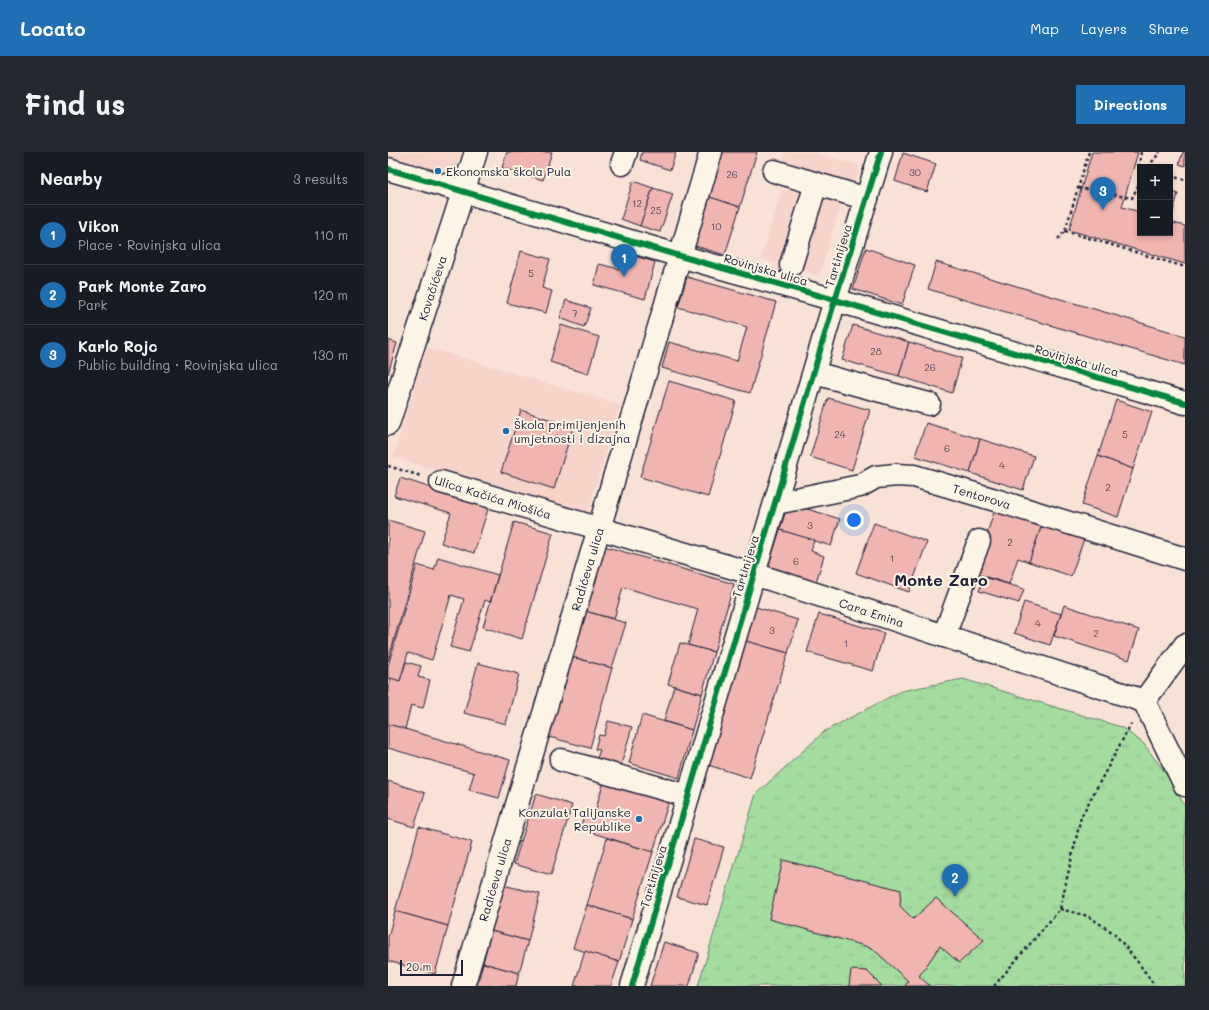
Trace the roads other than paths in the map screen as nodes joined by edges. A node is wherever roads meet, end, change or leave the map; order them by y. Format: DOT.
graph roads {
  1 [pos="476,152"];
  2 [pos="711,152"];
  3 [pos="881,152"];
  4 [pos="388,169"];
  5 [pos="774,170"];
  6 [pos="816,184"];
  7 [pos="464,192"];
  8 [pos="867,199"];
  9 [pos="680,256"];
  10 [pos="791,264"];
  11 [pos="835,300"];
  12 [pos="814,373"];
  13 [pos="1185,403"];
  14 [pos="929,404"];
  15 [pos="388,424"];
  16 [pos="441,482"];
  17 [pos="776,503"];
  18 [pos="599,529"];
  19 [pos="979,541"];
  20 [pos="1185,559"];
  21 [pos="754,574"];
  22 [pos="944,636"];
  23 [pos="1185,645"];
  24 [pos="1144,701"];
  25 [pos="561,760"];
  26 [pos="1185,785"];
  27 [pos="688,796"];
  28 [pos="463,986"];
  29 [pos="632,986"];
  1 -- 7 [label="street, Kovačićeva"];
  2 -- 9 [label="street, Radićeva ulica"];
  3 -- 8 [label="street, Tartinijeva"];
  4 -- 7 [label="street, Rovinjska ulica"];
  5 -- 6 [label="street"];
  6 -- 8 [label="street"];
  6 -- 10 [label="street"];
  7 -- 9 [label="street, Rovinjska ulica"];
  7 -- 15 [label="street, Kovačićeva"];
  8 -- 11 [label="street, Tartinijeva"];
  9 -- 11 [label="street, Rovinjska ulica"];
  9 -- 18 [label="street, Radićeva ulica"];
  11 -- 12 [label="street, Tartinijeva"];
  11 -- 13 [label="street, Rovinjska ulica"];
  12 -- 14 [label="street"];
  12 -- 17 [label="street, Tartinijeva"];
  16 -- 18 [label="street, Ulica Kačića Miošića"];
  17 -- 20 [label="street, Tentorova"];
  17 -- 21 [label="street, Tartinijeva"];
  18 -- 21 [label="street, Cara Emina"];
  18 -- 28 [label="street, Radićeva ulica"];
  19 -- 22 [label="street"];
  21 -- 22 [label="street, Cara Emina"];
  21 -- 27 [label="street, Tartinijeva"];
  22 -- 24 [label="street, Cara Emina"];
  23 -- 24 [label="street"];
  24 -- 26 [label="street"];
  25 -- 27 [label="street"];
  27 -- 29 [label="street, Tartinijeva"];
}
